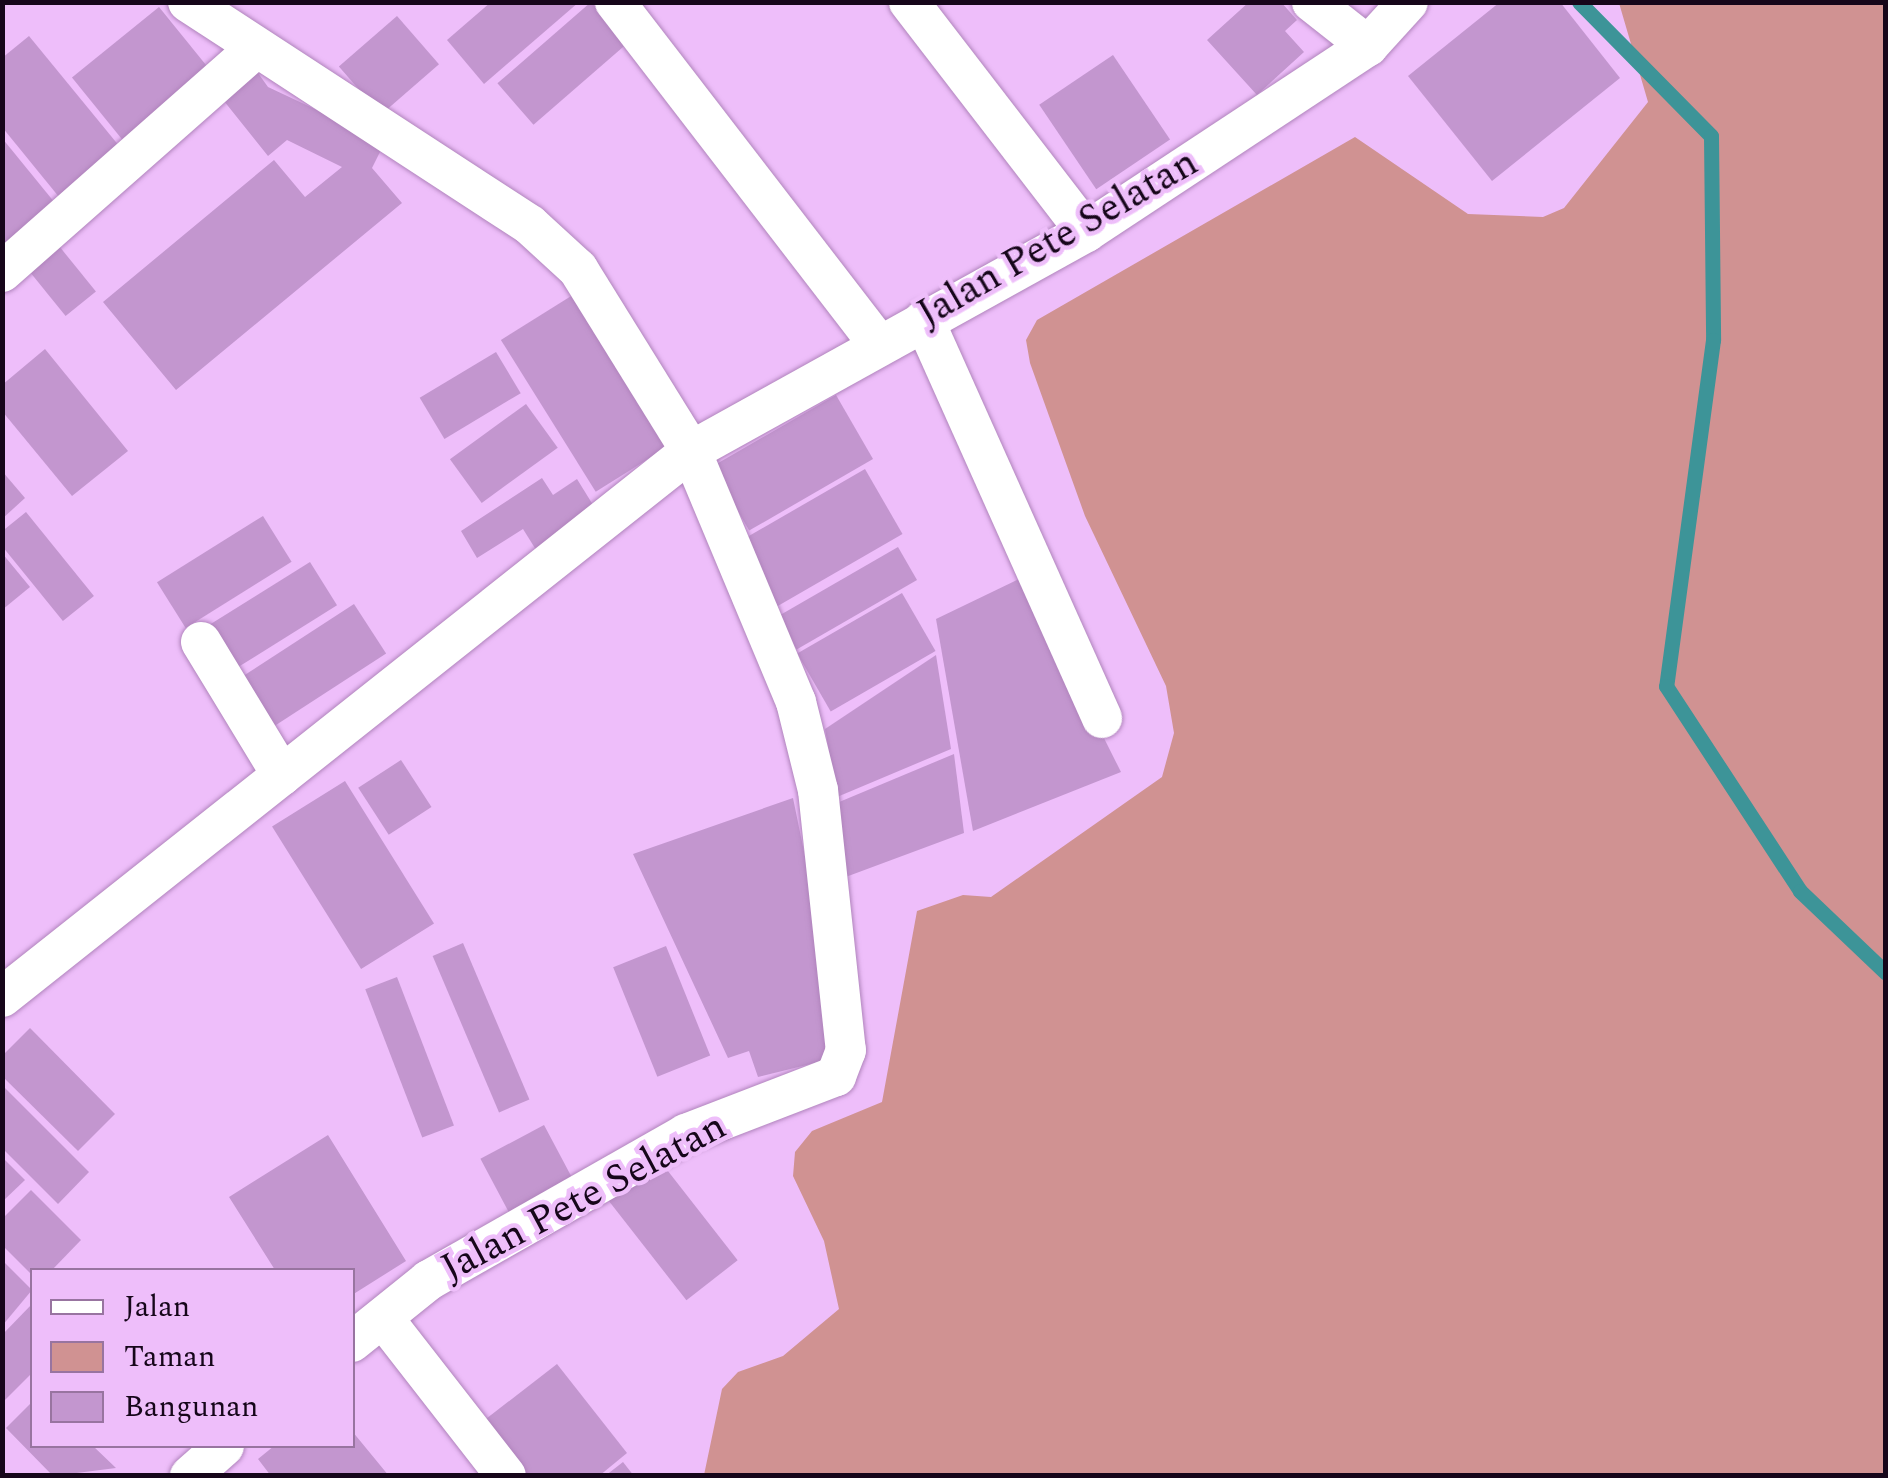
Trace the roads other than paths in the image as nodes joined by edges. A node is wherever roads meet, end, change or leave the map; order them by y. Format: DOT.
graph roads {
  1 [pos="188,2"];
  2 [pos="615,2"];
  3 [pos="910,2"];
  4 [pos="1312,2"];
  5 [pos="1406,4"];
  6 [pos="1368,46"];
  7 [pos="253,51"];
  8 [pos="1086,232"];
  9 [pos="2,272"];
  10 [pos="924,320"];
  11 [pos="876,341"];
  12 [pos="691,451"];
  13 [pos="201,642"];
  14 [pos="1102,718"];
  15 [pos="282,775"];
  16 [pos="2,996"];
  17 [pos="368,1330"];
  18 [pos="506,1476"];
  1 -- 7 [label="street, Jalan Pete Selatan"];
  2 -- 11 [label="street"];
  3 -- 8 [label="street"];
  4 -- 6 [label="street"];
  5 -- 6 [label="street, Jalan Pete Selatan"];
  6 -- 8 [label="street, Jalan Pete Selatan"];
  7 -- 9 [label="street"];
  7 -- 12 [label="street, Jalan Pete Selatan"];
  8 -- 10 [label="street, Jalan Pete Selatan"];
  10 -- 11 [label="street, Jalan Pete Selatan"];
  10 -- 14 [label="street"];
  11 -- 12 [label="street, Jalan Pete Selatan"];
  12 -- 15 [label="street, Jalan Pete Selatan"];
  12 -- 17 [label="street, Jalan Pete Selatan"];
  13 -- 15 [label="street"];
  15 -- 16 [label="street, Jalan Pete Selatan"];
  17 -- 18 [label="street"];
}
